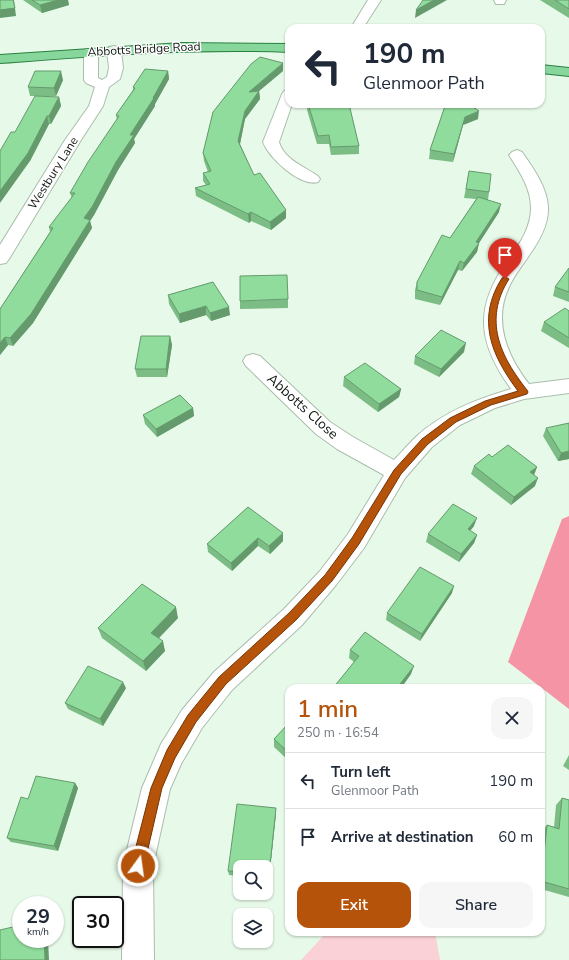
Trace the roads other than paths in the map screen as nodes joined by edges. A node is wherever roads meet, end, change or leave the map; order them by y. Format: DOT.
graph roads {
  1 [pos="375,0"];
  2 [pos="359,24"];
  3 [pos="285,38"];
  4 [pos="0,47"];
  5 [pos="285,48"];
  6 [pos="114,50"];
  7 [pos="91,52"];
  8 [pos="0,59"];
  9 [pos="545,59"];
  10 [pos="569,62"];
  11 [pos="545,69"];
  12 [pos="569,72"];
  13 [pos="103,85"];
  14 [pos="285,105"];
  15 [pos="517,155"];
  16 [pos="312,179"];
  17 [pos="0,259"];
  18 [pos="253,361"];
  19 [pos="569,386"];
  20 [pos="524,392"];
  21 [pos="397,472"];
  22 [pos="138,960"];
  1 -- 2 [label="street"];
  3 -- 4 [label="main road, Abbotts Bridge Road"];
  5 -- 6 [label="main road, Abbotts Bridge Road"];
  6 -- 7 [label="main road, Abbotts Bridge Road"];
  6 -- 13 [label="street, Westbury Lane"];
  7 -- 8 [label="main road, Abbotts Bridge Road"];
  7 -- 13 [label="street"];
  9 -- 10 [label="main road"];
  11 -- 12 [label="main road"];
  13 -- 17 [label="street, Westbury Lane"];
  14 -- 16 [label="street"];
  15 -- 20 [label="street"];
  18 -- 21 [label="street, Abbotts Close"];
  19 -- 20 [label="street"];
  20 -- 21 [label="street"];
  21 -- 22 [label="street"];
}
